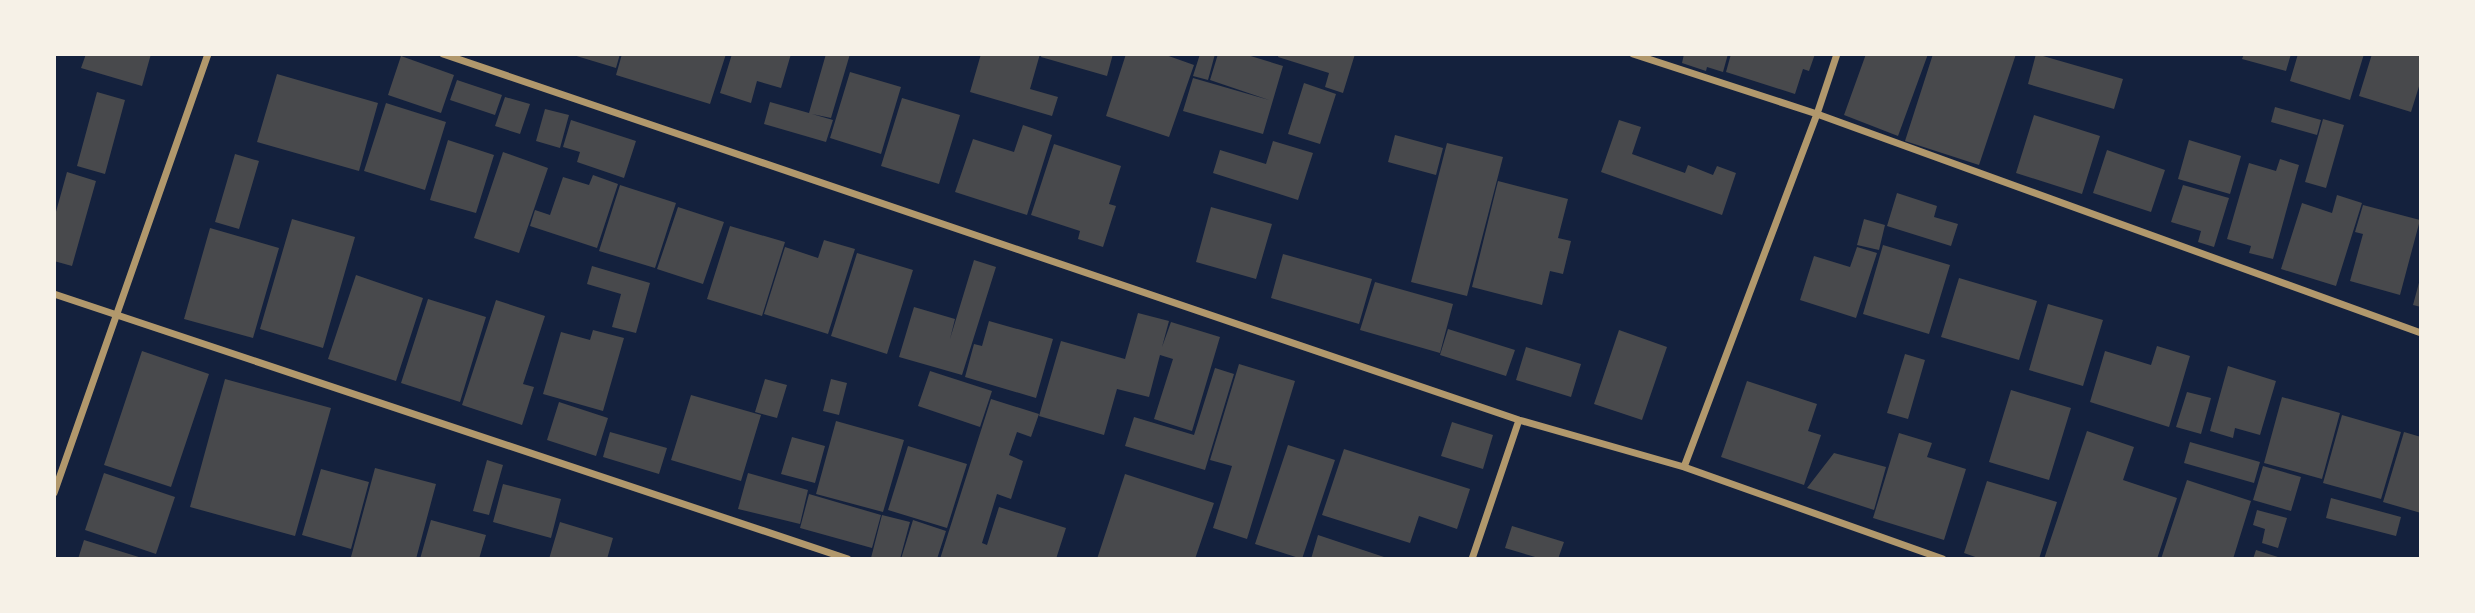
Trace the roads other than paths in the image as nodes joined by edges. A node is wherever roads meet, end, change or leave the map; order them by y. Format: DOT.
graph roads {
  1 [pos="208,54"];
  2 [pos="443,54"];
  3 [pos="1633,54"];
  4 [pos="1837,54"];
  5 [pos="1817,114"];
  6 [pos="54,294"];
  7 [pos="116,317"];
  8 [pos="2421,333"];
  9 [pos="1519,420"];
  10 [pos="1684,467"];
  11 [pos="54,493"];
  12 [pos="848,559"];
  13 [pos="1472,559"];
  14 [pos="1943,559"];
  1 -- 7 [label="street"];
  2 -- 9 [label="street"];
  3 -- 5 [label="street"];
  4 -- 5 [label="street"];
  5 -- 8 [label="street"];
  5 -- 10 [label="street"];
  6 -- 7 [label="street"];
  7 -- 11 [label="street"];
  7 -- 12 [label="street"];
  9 -- 10 [label="street"];
  9 -- 13 [label="street"];
  10 -- 14 [label="street"];
}
